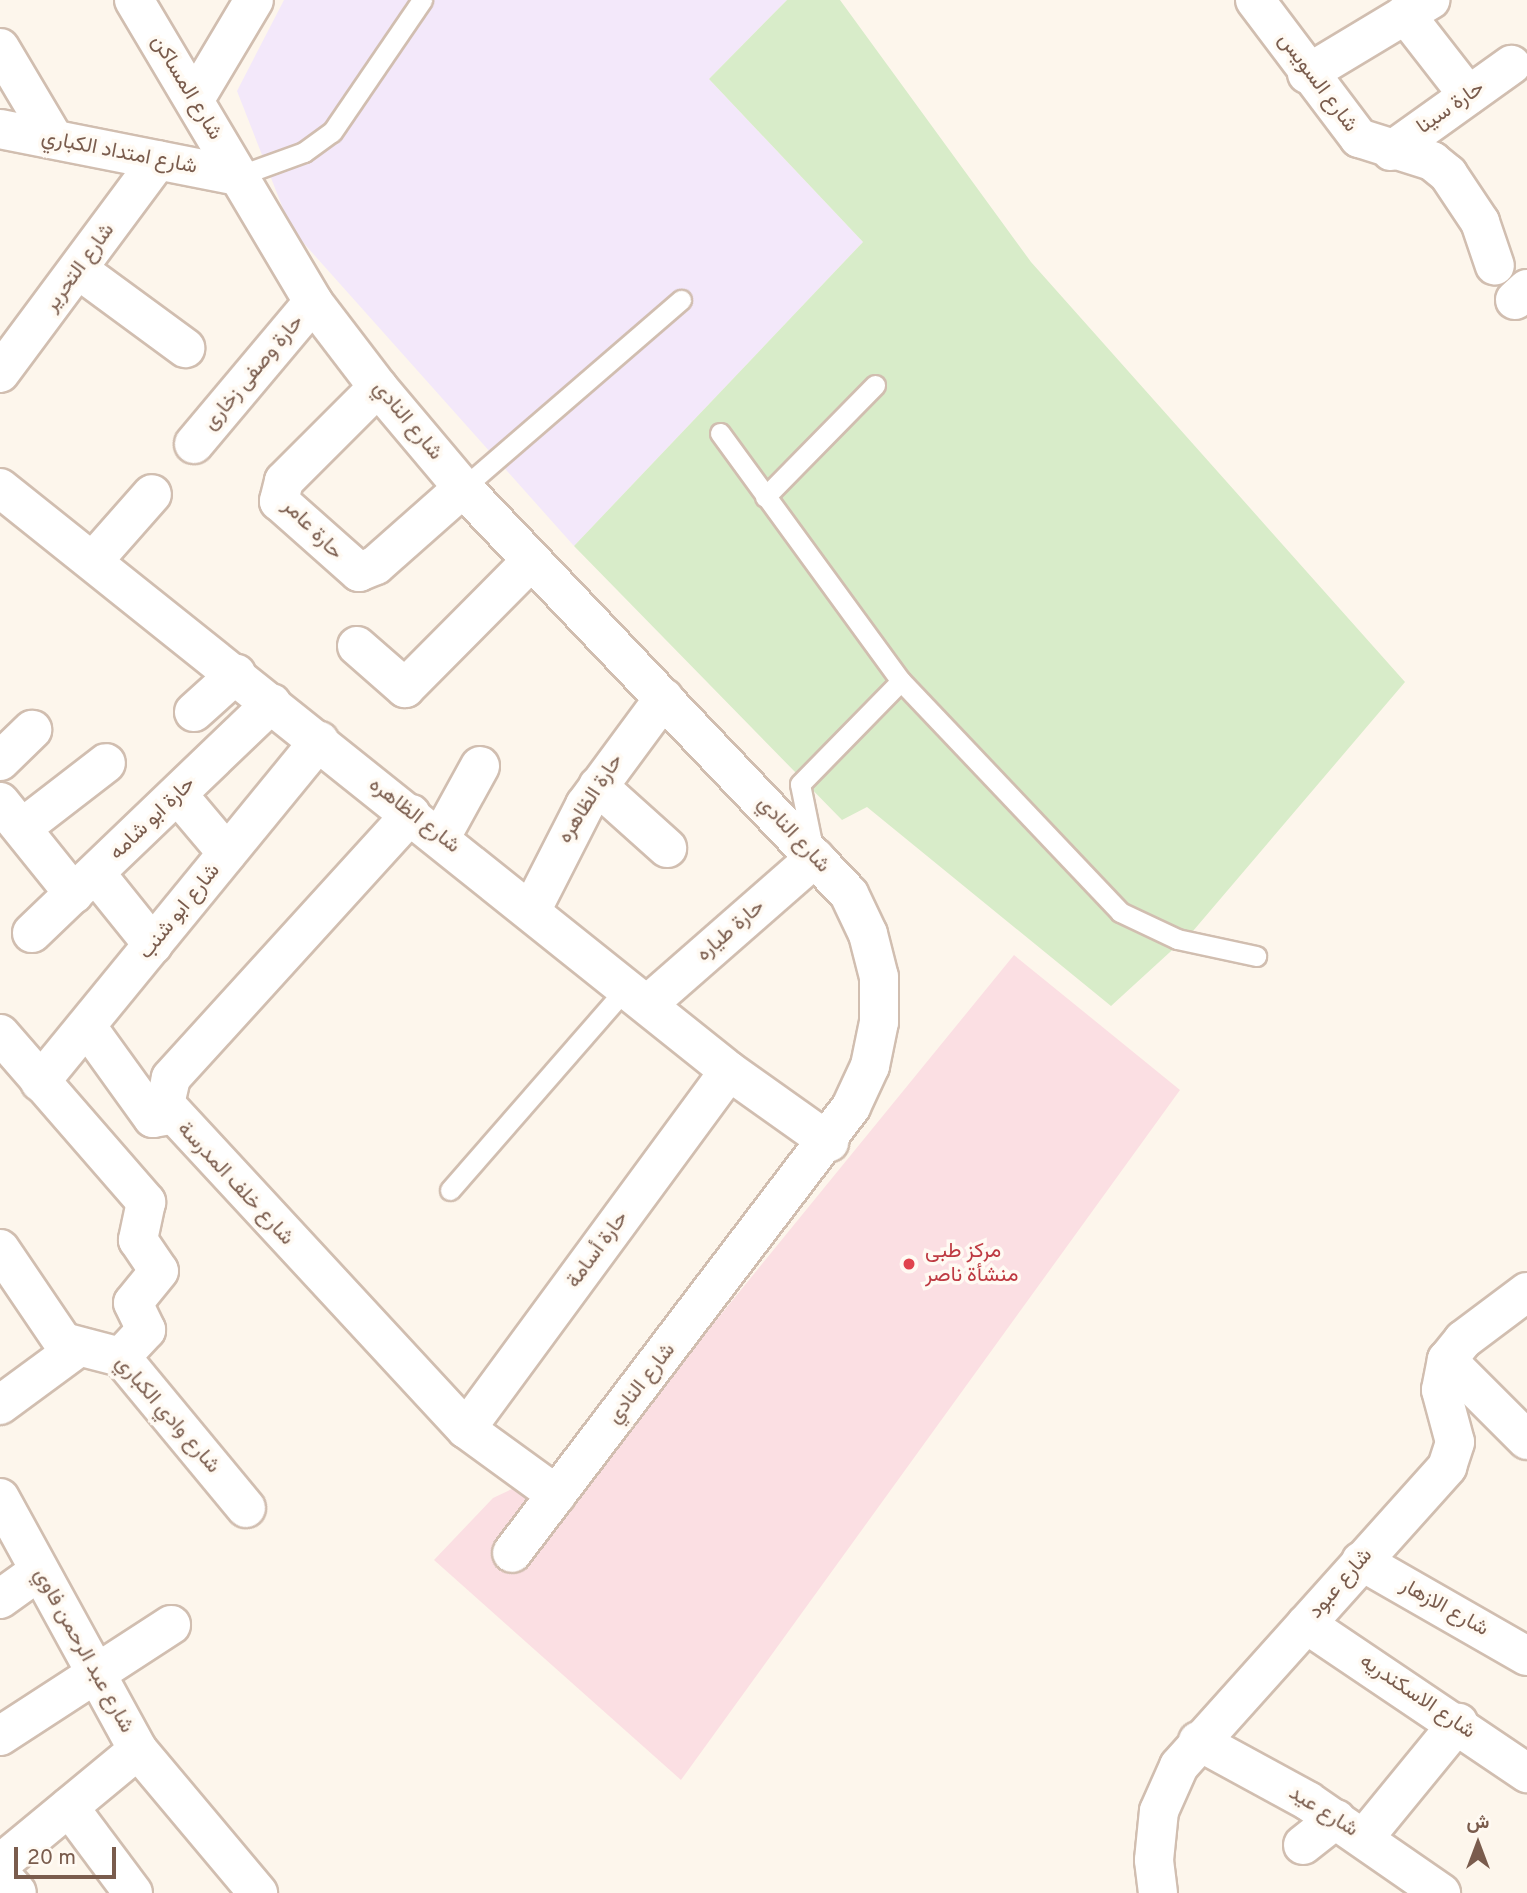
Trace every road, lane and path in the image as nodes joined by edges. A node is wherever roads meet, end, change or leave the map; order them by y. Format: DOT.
graph roads {
  1 [pos="134,0"];
  2 [pos="254,0"];
  3 [pos="422,0"];
  4 [pos="1255,0"];
  5 [pos="1418,7"];
  6 [pos="0,48"];
  7 [pos="1511,65"];
  8 [pos="1307,74"];
  9 [pos="1468,95"];
  10 [pos="195,99"];
  11 [pos="0,129"];
  12 [pos="54,139"];
  13 [pos="1391,151"];
  14 [pos="158,160"];
  15 [pos="238,176"];
  16 [pos="1495,266"];
  17 [pos="79,270"];
  18 [pos="681,300"];
  19 [pos="313,302"];
  20 [pos="184,348"];
  21 [pos="3,363"];
  22 [pos="875,386"];
  23 [pos="378,387"];
  24 [pos="720,433"];
  25 [pos="194,444"];
  26 [pos="463,488"];
  27 [pos="2,493"];
  28 [pos="152,494"];
  29 [pos="765,497"];
  30 [pos="531,561"];
  31 [pos="93,562"];
  32 [pos="357,646"];
  33 [pos="236,674"];
  34 [pos="901,681"];
  35 [pos="664,698"];
  36 [pos="272,703"];
  37 [pos="194,712"];
  38 [pos="32,730"];
  39 [pos="319,741"];
  40 [pos="0,761"];
  41 [pos="106,764"];
  42 [pos="480,766"];
  43 [pos="598,786"];
  44 [pos="178,795"];
  45 [pos="411,814"];
  46 [pos="11,815"];
  47 [pos="441,837"];
  48 [pos="667,848"];
  49 [pos="227,853"];
  50 [pos="815,858"];
  51 [pos="85,884"];
  52 [pos="532,909"];
  53 [pos="32,933"];
  54 [pos="153,945"];
  55 [pos="1256,956"];
  56 [pos="638,995"];
  57 [pos="88,1028"];
  58 [pos="0,1034"];
  59 [pos="729,1071"];
  60 [pos="40,1082"];
  61 [pos="170,1115"];
  62 [pos="829,1142"];
  63 [pos="450,1190"];
  64 [pos="0,1249"];
  65 [pos="1527,1292"];
  66 [pos="76,1349"];
  67 [pos="121,1357"];
  68 [pos="1447,1360"];
  69 [pos="0,1405"];
  70 [pos="466,1429"];
  71 [pos="1527,1440"];
  72 [pos="557,1495"];
  73 [pos="0,1497"];
  74 [pos="246,1508"];
  75 [pos="512,1553"];
  76 [pos="1361,1561"];
  77 [pos="39,1571"];
  78 [pos="0,1599"];
  79 [pos="1306,1624"];
  80 [pos="171,1625"];
  81 [pos="1527,1656"];
  82 [pos="92,1675"];
  83 [pos="1458,1723"];
  84 [pos="0,1736"];
  85 [pos="1198,1741"];
  86 [pos="138,1750"];
  87 [pos="1527,1773"];
  88 [pos="69,1807"];
  89 [pos="1350,1828"];
  90 [pos="1303,1845"];
  91 [pos="0,1864"];
  92 [pos="0,1874"];
  93 [pos="17,1893"];
  94 [pos="133,1893"];
  95 [pos="258,1893"];
  96 [pos="1158,1893"];
  97 [pos="1441,1893"];
  1 -- 10 [label="street, شارع المساكن"];
  2 -- 10 [label="street"];
  3 -- 15 [label="lane"];
  4 -- 8 [label="street, شارع السويس"];
  5 -- 8 [label="street"];
  5 -- 9 [label="street"];
  6 -- 12 [label="street"];
  7 -- 9 [label="street, حارة سينا"];
  8 -- 13 [label="street, شارع السويس"];
  9 -- 13 [label="street, حارة سينا"];
  10 -- 15 [label="street, شارع المساكن"];
  11 -- 12 [label="street, شارع امتداد الكباري"];
  12 -- 14 [label="street, شارع امتداد الكباري"];
  13 -- 16 [label="street, شارع السويس"];
  14 -- 15 [label="street, شارع امتداد الكباري"];
  14 -- 17 [label="street, شارع التحرير"];
  15 -- 19 [label="street, شارع النادي"];
  17 -- 20 [label="street"];
  17 -- 21 [label="street, شارع التحرير"];
  18 -- 26 [label="lane"];
  19 -- 23 [label="street, شارع النادي"];
  19 -- 25 [label="street, حارة وصفى زخارى"];
  22 -- 29 [label="lane"];
  23 -- 26 [label="street, شارع النادي"];
  23 -- 26 [label="street, حارة عامر"];
  24 -- 29 [label="lane"];
  26 -- 30 [label="street, شارع النادي"];
  27 -- 31 [label="street, شارع الظاهره"];
  28 -- 31 [label="street"];
  29 -- 34 [label="lane"];
  30 -- 32 [label="street"];
  30 -- 35 [label="street, شارع النادي"];
  31 -- 33 [label="street, شارع الظاهره"];
  33 -- 36 [label="street, شارع الظاهره"];
  33 -- 37 [label="street"];
  34 -- 50 [label="lane"];
  34 -- 55 [label="lane"];
  35 -- 43 [label="street, حارة الظاهره"];
  35 -- 50 [label="street, شارع النادي"];
  36 -- 39 [label="street, شارع الظاهره"];
  36 -- 44 [label="street, حارة ابو شامه"];
  38 -- 40 [label="street"];
  39 -- 45 [label="street, شارع الظاهره"];
  39 -- 49 [label="street, شارع ابو شنب"];
  41 -- 46 [label="street"];
  42 -- 47 [label="street"];
  43 -- 48 [label="street"];
  43 -- 52 [label="street, حارة الظاهره"];
  44 -- 49 [label="street"];
  44 -- 51 [label="street, حارة ابو شامه"];
  45 -- 47 [label="street, شارع الظاهره"];
  45 -- 61 [label="street, شارع خلف المدرسة"];
  46 -- 51 [label="street"];
  47 -- 52 [label="street, شارع الظاهره"];
  49 -- 54 [label="street, شارع ابو شنب"];
  50 -- 56 [label="street, حارة طياره"];
  50 -- 62 [label="street, شارع النادي"];
  51 -- 53 [label="street, حارة ابو شامه"];
  51 -- 54 [label="street"];
  52 -- 56 [label="street, شارع الظاهره"];
  54 -- 57 [label="street, شارع ابو شنب"];
  56 -- 59 [label="street, شارع الظاهره"];
  56 -- 63 [label="lane"];
  57 -- 60 [label="street, شارع ابو شنب"];
  57 -- 61 [label="street"];
  58 -- 60 [label="street"];
  59 -- 62 [label="street, شارع الظاهره"];
  59 -- 70 [label="street, حارة أسامة"];
  60 -- 67 [label="street"];
  61 -- 70 [label="street, شارع خلف المدرسة"];
  62 -- 72 [label="street, شارع النادي"];
  64 -- 66 [label="street"];
  65 -- 68 [label="street"];
  66 -- 67 [label="street, شارع وادي الكباري"];
  66 -- 69 [label="street"];
  67 -- 74 [label="street, شارع وادي الكباري"];
  68 -- 71 [label="street"];
  68 -- 76 [label="street, شارع عبود"];
  70 -- 72 [label="street, شارع خلف المدرسة"];
  72 -- 75 [label="street, شارع النادي"];
  73 -- 77 [label="street, شارع عبد الرحمن فاوي"];
  76 -- 79 [label="street, شارع عبود"];
  76 -- 81 [label="street, شارع الازهار"];
  77 -- 78 [label="street"];
  77 -- 82 [label="street, شارع عبد الرحمن فاوي"];
  79 -- 83 [label="street, شارع الاسكندريه"];
  79 -- 85 [label="street, شارع عبود"];
  80 -- 82 [label="street"];
  82 -- 84 [label="street"];
  82 -- 86 [label="street, شارع عبد الرحمن فاوي"];
  83 -- 87 [label="street, شارع الاسكندريه"];
  83 -- 89 [label="street"];
  85 -- 89 [label="street, شارع عيد"];
  85 -- 96 [label="street, شارع عبود"];
  86 -- 88 [label="street"];
  86 -- 95 [label="street, شارع عبد الرحمن فاوي"];
  88 -- 91 [label="street"];
  88 -- 94 [label="street"];
  89 -- 90 [label="street"];
  89 -- 97 [label="street, شارع عيد"];
  92 -- 93 [label="street"];
}
